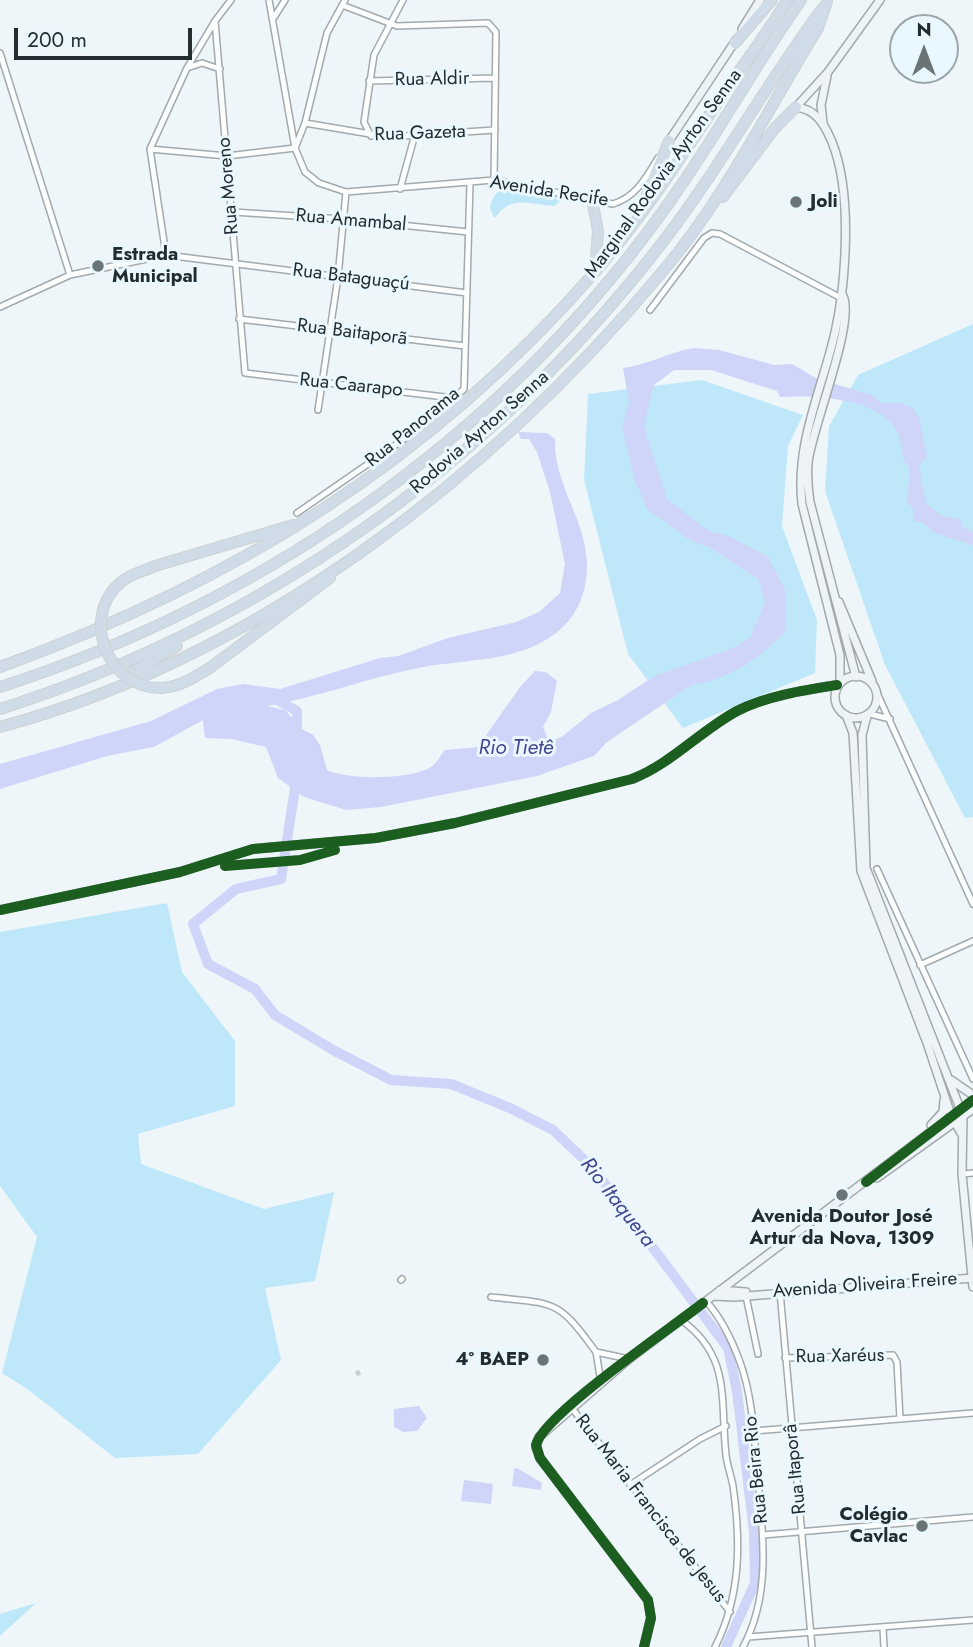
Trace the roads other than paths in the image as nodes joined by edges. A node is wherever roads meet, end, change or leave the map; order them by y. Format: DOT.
graph roads {
  1 [pos="231,0"];
  2 [pos="268,0"];
  3 [pos="285,0"];
  4 [pos="403,0"];
  5 [pos="760,0"];
  6 [pos="772,0"];
  7 [pos="787,0"];
  8 [pos="801,0"];
  9 [pos="880,0"];
  10 [pos="827,1"];
  11 [pos="343,2"];
  12 [pos="273,19"];
  13 [pos="215,21"];
  14 [pos="389,24"];
  15 [pos="735,43"];
  16 [pos="0,53"];
  17 [pos="187,68"];
  18 [pos="219,69"];
  19 [pos="828,72"];
  20 [pos="495,78"];
  21 [pos="369,81"];
  22 [pos="796,107"];
  23 [pos="305,123"];
  24 [pos="823,124"];
  25 [pos="495,130"];
  26 [pos="371,136"];
  27 [pos="414,138"];
  28 [pos="669,141"];
  29 [pos="295,148"];
  30 [pos="150,149"];
  31 [pos="227,156"];
  32 [pos="494,180"];
  33 [pos="470,183"];
  34 [pos="400,188"];
  35 [pos="346,192"];
  36 [pos="592,199"];
  37 [pos="712,206"];
  38 [pos="233,212"];
  39 [pos="638,216"];
  40 [pos="343,219"];
  41 [pos="468,232"];
  42 [pos="166,255"];
  43 [pos="234,264"];
  44 [pos="595,272"];
  45 [pos="69,275"];
  46 [pos="338,277"];
  47 [pos="467,293"];
  48 [pos="842,296"];
  49 [pos="0,307"];
  50 [pos="650,310"];
  51 [pos="239,319"];
  52 [pos="330,330"];
  53 [pos="465,346"];
  54 [pos="249,375"];
  55 [pos="320,382"];
  56 [pos="434,396"];
  57 [pos="453,398"];
  58 [pos="819,402"];
  59 [pos="317,410"];
  60 [pos="435,413"];
  61 [pos="297,513"];
  62 [pos="317,516"];
  63 [pos="349,561"];
  64 [pos="832,585"];
  65 [pos="223,617"];
  66 [pos="0,667"];
  67 [pos="856,677"];
  68 [pos="0,687"];
  69 [pos="837,687"];
  70 [pos="875,689"];
  71 [pos="74,705"];
  72 [pos="0,709"];
  73 [pos="846,715"];
  74 [pos="868,715"];
  75 [pos="891,719"];
  76 [pos="0,727"];
  77 [pos="877,869"];
  78 [pos="973,904"];
  79 [pos="0,909"];
  80 [pos="973,941"];
  81 [pos="920,965"];
  82 [pos="947,1075"];
  83 [pos="973,1079"];
  84 [pos="945,1096"];
  85 [pos="973,1097"];
  86 [pos="973,1108"];
  87 [pos="961,1113"];
  88 [pos="952,1119"];
  89 [pos="961,1133"];
  90 [pos="908,1148"];
  91 [pos="973,1173"];
  92 [pos="962,1174"];
  93 [pos="866,1182"];
  94 [pos="973,1279"];
  95 [pos="973,1287"];
  96 [pos="780,1292"];
  97 [pos="757,1293"];
  98 [pos="746,1296"];
  99 [pos="491,1297"];
  100 [pos="710,1297"];
  101 [pos="684,1318"];
  102 [pos="596,1352"];
  103 [pos="758,1354"];
  104 [pos="785,1358"];
  105 [pos="629,1359"];
  106 [pos="601,1382"];
  107 [pos="570,1407"];
  108 [pos="973,1413"];
  109 [pos="900,1419"];
  110 [pos="726,1426"];
  111 [pos="792,1427"];
  112 [pos="754,1431"];
  113 [pos="630,1485"];
  114 [pos="973,1517"];
  115 [pos="802,1531"];
  116 [pos="763,1535"];
  117 [pos="730,1612"];
  118 [pos="973,1620"];
  119 [pos="883,1628"];
  120 [pos="811,1633"];
  121 [pos="748,1637"];
  122 [pos="645,1647"];
  123 [pos="715,1647"];
  124 [pos="743,1647"];
  125 [pos="812,1647"];
  126 [pos="884,1647"];
  1 -- 13 [label="street"];
  2 -- 12 [label="street"];
  3 -- 12 [label="street"];
  4 -- 14 [label="street"];
  5 -- 15 [label="main road, Avenida Recife"];
  6 -- 15 [label="highway"];
  7 -- 39 [label="highway, Marginal Rodovia Ayrton Senna"];
  8 -- 68 [label="highway, Rodovia Ayrton Senna"];
  9 -- 19 [label="main road"];
  10 -- 37 [label="highway"];
  10 -- 65 [label="highway, Rodovia Ayrton Senna"];
  11 -- 14 [label="street"];
  11 -- 23 [label="street"];
  12 -- 29 [label="street"];
  13 -- 17 [label="street"];
  13 -- 18 [label="street, Rua Moreno"];
  14 -- 20 [label="street"];
  14 -- 21 [label="street"];
  15 -- 28 [label="main road, Avenida Recife"];
  16 -- 45 [label="street"];
  17 -- 18 [label="street"];
  17 -- 30 [label="street"];
  18 -- 31 [label="street, Rua Moreno"];
  19 -- 22 [label="main road"];
  19 -- 24 [label="main road"];
  20 -- 21 [label="street, Rua Aldir"];
  20 -- 25 [label="street"];
  21 -- 26 [label="street"];
  22 -- 24 [label="main road"];
  22 -- 37 [label="highway"];
  23 -- 26 [label="street, Rua Gazeta"];
  23 -- 29 [label="street"];
  24 -- 48 [label="main road"];
  25 -- 27 [label="street, Rua Gazeta"];
  25 -- 32 [label="street"];
  26 -- 27 [label="street, Rua Gazeta"];
  27 -- 34 [label="street"];
  28 -- 36 [label="street, Avenida Recife"];
  28 -- 39 [label="highway"];
  29 -- 31 [label="street"];
  29 -- 35 [label="street, Avenida Recife"];
  30 -- 31 [label="street"];
  30 -- 42 [label="street"];
  31 -- 38 [label="street, Rua Moreno"];
  32 -- 33 [label="street, Avenida Recife"];
  32 -- 36 [label="street, Avenida Recife"];
  33 -- 34 [label="street, Avenida Recife"];
  33 -- 41 [label="street, Rua Panorama"];
  34 -- 35 [label="street, Avenida Recife"];
  35 -- 40 [label="street"];
  36 -- 44 [label="highway"];
  37 -- 63 [label="highway"];
  38 -- 40 [label="street, Rua Amambal"];
  38 -- 43 [label="street, Rua Moreno"];
  39 -- 44 [label="highway, Marginal Rodovia Ayrton Senna"];
  40 -- 41 [label="street, Rua Amambal"];
  40 -- 46 [label="street"];
  41 -- 47 [label="street, Rua Panorama"];
  42 -- 43 [label="street, Rua Bataguaçú"];
  42 -- 45 [label="street"];
  43 -- 46 [label="street, Rua Bataguaçú"];
  43 -- 51 [label="street, Rua Moreno"];
  44 -- 62 [label="highway, Marginal Rodovia Ayrton Senna"];
  45 -- 49 [label="street"];
  46 -- 47 [label="street, Rua Bataguaçú"];
  46 -- 52 [label="street"];
  47 -- 53 [label="street, Rua Panorama"];
  48 -- 50 [label="street"];
  48 -- 58 [label="main road"];
  51 -- 52 [label="street, Rua Baitaporã"];
  51 -- 54 [label="street, Rua Moreno"];
  52 -- 53 [label="street, Rua Baitaporã"];
  52 -- 55 [label="street"];
  53 -- 57 [label="street, Rua Panorama"];
  54 -- 55 [label="street, Rua Caarapo"];
  55 -- 56 [label="street, Rua Caarapo"];
  55 -- 59 [label="street"];
  56 -- 57 [label="street, Rua Caarapo"];
  56 -- 60 [label="street"];
  57 -- 60 [label="street, Rua Panorama"];
  58 -- 64 [label="main road"];
  58 -- 69 [label="main road"];
  60 -- 61 [label="street, Rua Panorama"];
  62 -- 63 [label="highway, bridge"];
  62 -- 66 [label="highway, Marginal Rodovia Ayrton Senna"];
  63 -- 71 [label="highway"];
  64 -- 67 [label="main road"];
  64 -- 70 [label="main road"];
  65 -- 71 [label="highway"];
  65 -- 72 [label="highway, Rodovia Ayrton Senna"];
  67 -- 69 [label="main road"];
  67 -- 70 [label="main road"];
  69 -- 73 [label="main road"];
  69 -- 79 [label="main road"];
  70 -- 74 [label="main road"];
  70 -- 75 [label="street"];
  71 -- 76 [label="highway"];
  73 -- 74 [label="main road"];
  73 -- 84 [label="main road"];
  74 -- 75 [label="street"];
  74 -- 82 [label="main road"];
  75 -- 78 [label="street"];
  77 -- 81 [label="street"];
  80 -- 81 [label="street"];
  81 -- 83 [label="street"];
  82 -- 85 [label="main road"];
  82 -- 87 [label="main road"];
  84 -- 88 [label="main road"];
  84 -- 90 [label="main road"];
  85 -- 87 [label="main road"];
  86 -- 87 [label="main road"];
  87 -- 88 [label="main road"];
  87 -- 89 [label="main road"];
  88 -- 89 [label="main road"];
  88 -- 90 [label="main road"];
  88 -- 93 [label="main road"];
  89 -- 92 [label="main road"];
  90 -- 93 [label="main road"];
  91 -- 92 [label="street"];
  92 -- 94 [label="main road"];
  93 -- 100 [label="main road"];
  94 -- 95 [label="main road"];
  94 -- 96 [label="main road, Avenida Oliveira Freire"];
  96 -- 97 [label="main road, Avenida Oliveira Freire"];
  96 -- 104 [label="street, Rua Itaporâ"];
  97 -- 98 [label="main road, Avenida Oliveira Freire"];
  97 -- 100 [label="main road, Avenida Oliveira Freire"];
  98 -- 100 [label="main road, Avenida Oliveira Freire"];
  98 -- 103 [label="street"];
  99 -- 102 [label="street"];
  100 -- 101 [label="main road"];
  100 -- 112 [label="street, Rua Beira Rio"];
  101 -- 105 [label="main road"];
  101 -- 110 [label="street"];
  102 -- 105 [label="street"];
  102 -- 106 [label="street"];
  104 -- 109 [label="street, Rua Xaréus"];
  104 -- 111 [label="street, Rua Itaporâ"];
  105 -- 106 [label="main road"];
  106 -- 107 [label="main road"];
  107 -- 113 [label="street, Rua Maria Francisca de Jesus"];
  107 -- 122 [label="main road"];
  108 -- 109 [label="street"];
  109 -- 111 [label="street"];
  110 -- 113 [label="street"];
  110 -- 117 [label="street"];
  111 -- 112 [label="street"];
  111 -- 115 [label="street, Rua Itaporâ"];
  112 -- 116 [label="street, Rua Beira Rio"];
  113 -- 117 [label="street, Rua Maria Francisca de Jesus"];
  114 -- 115 [label="street"];
  115 -- 116 [label="street"];
  115 -- 120 [label="street, Rua Itaporâ"];
  116 -- 121 [label="street, Rua Beira Rio"];
  117 -- 123 [label="street"];
  118 -- 119 [label="street"];
  119 -- 120 [label="street"];
  119 -- 126 [label="street"];
  120 -- 121 [label="street"];
  120 -- 125 [label="street, Rua Itaporâ"];
  121 -- 124 [label="street, Rua Beira Rio"];
}
